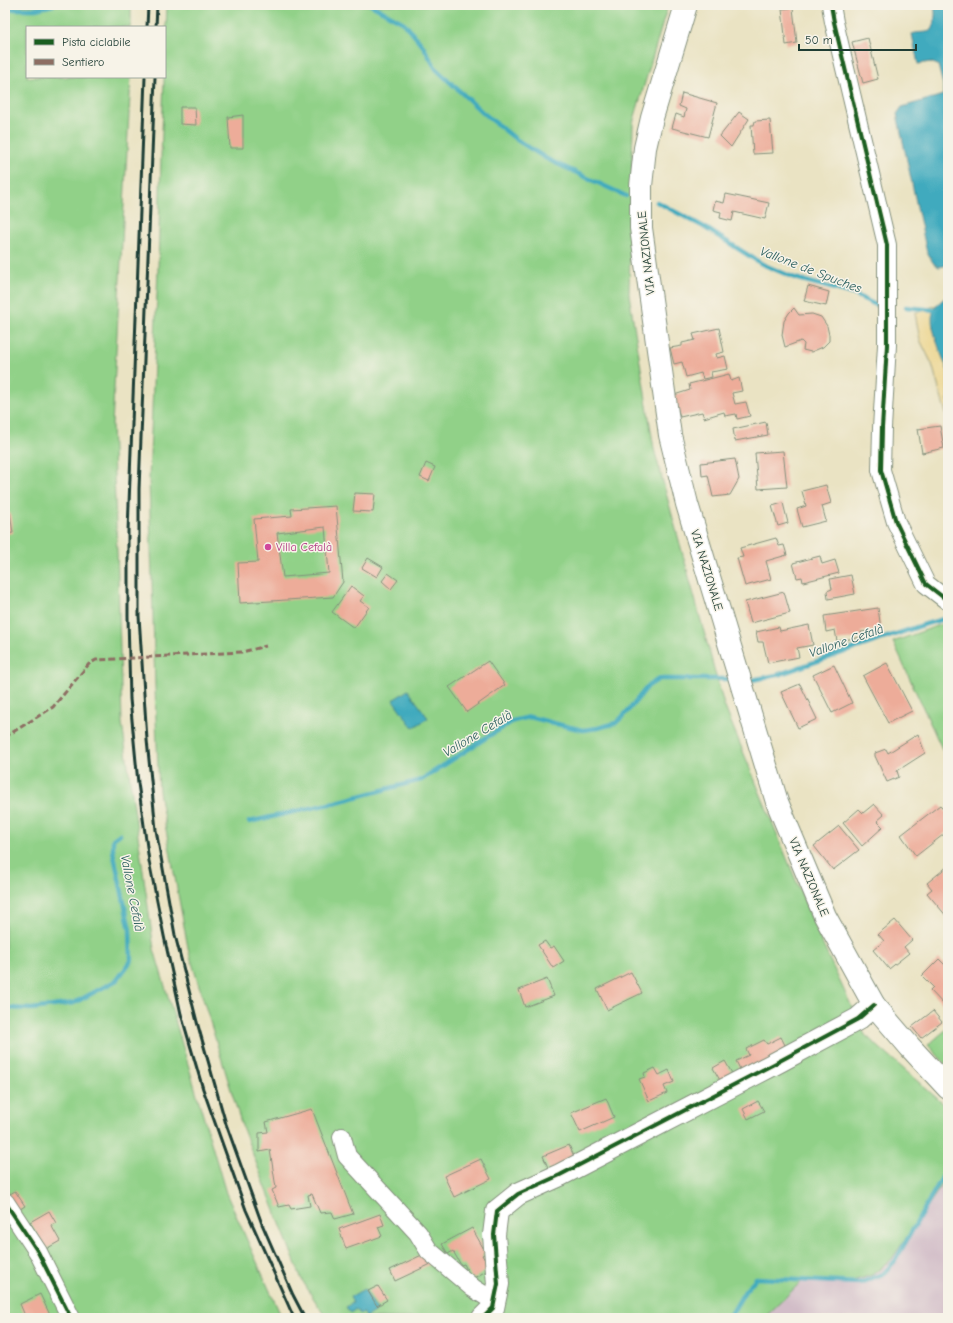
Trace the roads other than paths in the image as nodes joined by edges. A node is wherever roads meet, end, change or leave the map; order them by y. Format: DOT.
graph roads {
  1 [pos="686,5"];
  2 [pos="831,5"];
  3 [pos="948,601"];
  4 [pos="874,1005"];
  5 [pos="948,1088"];
  6 [pos="342,1137"];
  7 [pos="5,1202"];
  8 [pos="489,1310"];
  9 [pos="71,1318"];
  1 -- 4 [label="main road, VIA NAZIONALE"];
  2 -- 3 [label="street"];
  4 -- 5 [label="main road, VIA NAZIONALE"];
  4 -- 8 [label="main road"];
  6 -- 8 [label="street"];
  7 -- 9 [label="street"];
}
